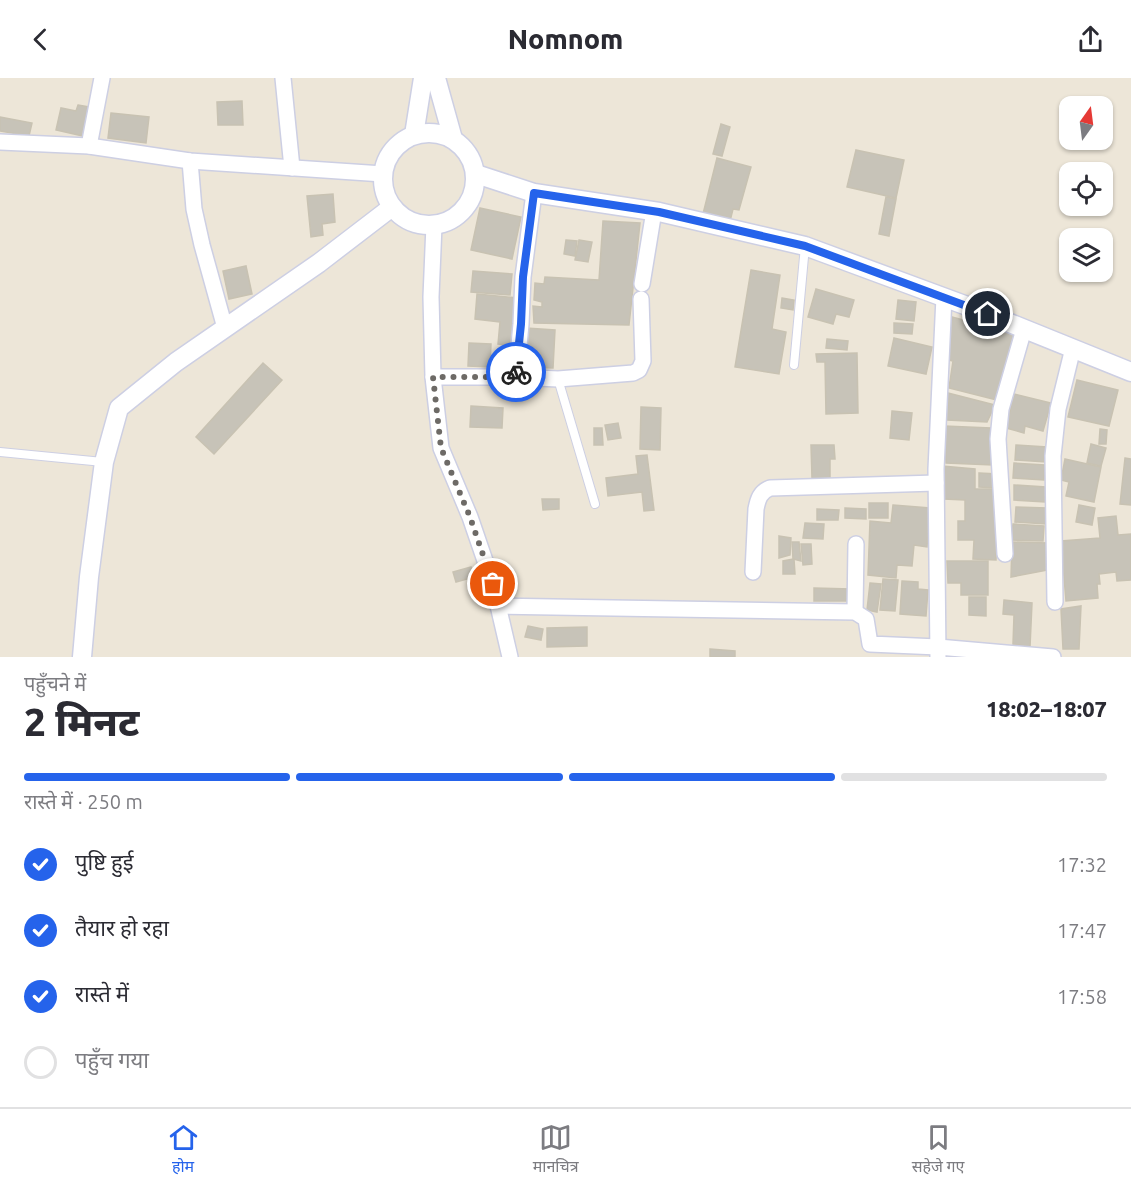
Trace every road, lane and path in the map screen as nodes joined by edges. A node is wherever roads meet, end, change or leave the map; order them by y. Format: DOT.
graph roads {
  1 [pos="102,78"];
  2 [pos="283,78"];
  3 [pos="423,78"];
  4 [pos="436,78"];
  5 [pos="414,135"];
  6 [pos="453,139"];
  7 [pos="0,142"];
  8 [pos="89,146"];
  9 [pos="190,161"];
  10 [pos="292,168"];
  11 [pos="383,174"];
  12 [pos="476,174"];
  13 [pos="534,193"];
  14 [pos="392,207"];
  15 [pos="654,212"];
  16 [pos="434,225"];
  17 [pos="805,246"];
  18 [pos="944,297"];
  19 [pos="225,328"];
  20 [pos="1024,328"];
  21 [pos="1073,348"];
  22 [pos="794,365"];
  23 [pos="1131,372"];
  24 [pos="433,377"];
  25 [pos="516,377"];
  26 [pos="558,379"];
  27 [pos="0,452"];
  28 [pos="104,462"];
  29 [pos="936,483"];
  30 [pos="595,504"];
  31 [pos="856,544"];
  32 [pos="1005,554"];
  33 [pos="753,572"];
  34 [pos="1056,602"];
  35 [pos="498,606"];
  36 [pos="855,612"];
  37 [pos="871,651"];
  38 [pos="938,652"];
  39 [pos="82,657"];
  40 [pos="510,657"];
  41 [pos="1053,657"];
  1 -- 8 [label="street"];
  2 -- 10 [label="street"];
  3 -- 5 [label="street"];
  4 -- 6 [label="street"];
  5 -- 6 [label="street"];
  5 -- 11 [label="street"];
  6 -- 12 [label="street"];
  7 -- 8 [label="street"];
  8 -- 9 [label="street"];
  9 -- 10 [label="street"];
  9 -- 19 [label="street"];
  10 -- 11 [label="street"];
  11 -- 14 [label="street"];
  12 -- 13 [label="street"];
  12 -- 16 [label="street"];
  13 -- 15 [label="street"];
  13 -- 25 [label="street"];
  14 -- 16 [label="street"];
  14 -- 19 [label="street"];
  15 -- 17 [label="street"];
  15 -- 26 [label="street"];
  16 -- 24 [label="street"];
  17 -- 18 [label="street"];
  17 -- 22 [label="lane"];
  18 -- 20 [label="street"];
  18 -- 29 [label="street"];
  19 -- 28 [label="street"];
  20 -- 21 [label="street"];
  20 -- 32 [label="street"];
  21 -- 23 [label="street"];
  21 -- 34 [label="street"];
  24 -- 25 [label="street"];
  24 -- 35 [label="street"];
  25 -- 26 [label="street"];
  26 -- 30 [label="lane"];
  27 -- 28 [label="lane"];
  28 -- 39 [label="street"];
  29 -- 33 [label="street"];
  29 -- 38 [label="street"];
  31 -- 36 [label="street"];
  35 -- 36 [label="street"];
  35 -- 40 [label="street"];
  36 -- 37 [label="street"];
  37 -- 38 [label="street"];
  38 -- 41 [label="street"];
}
